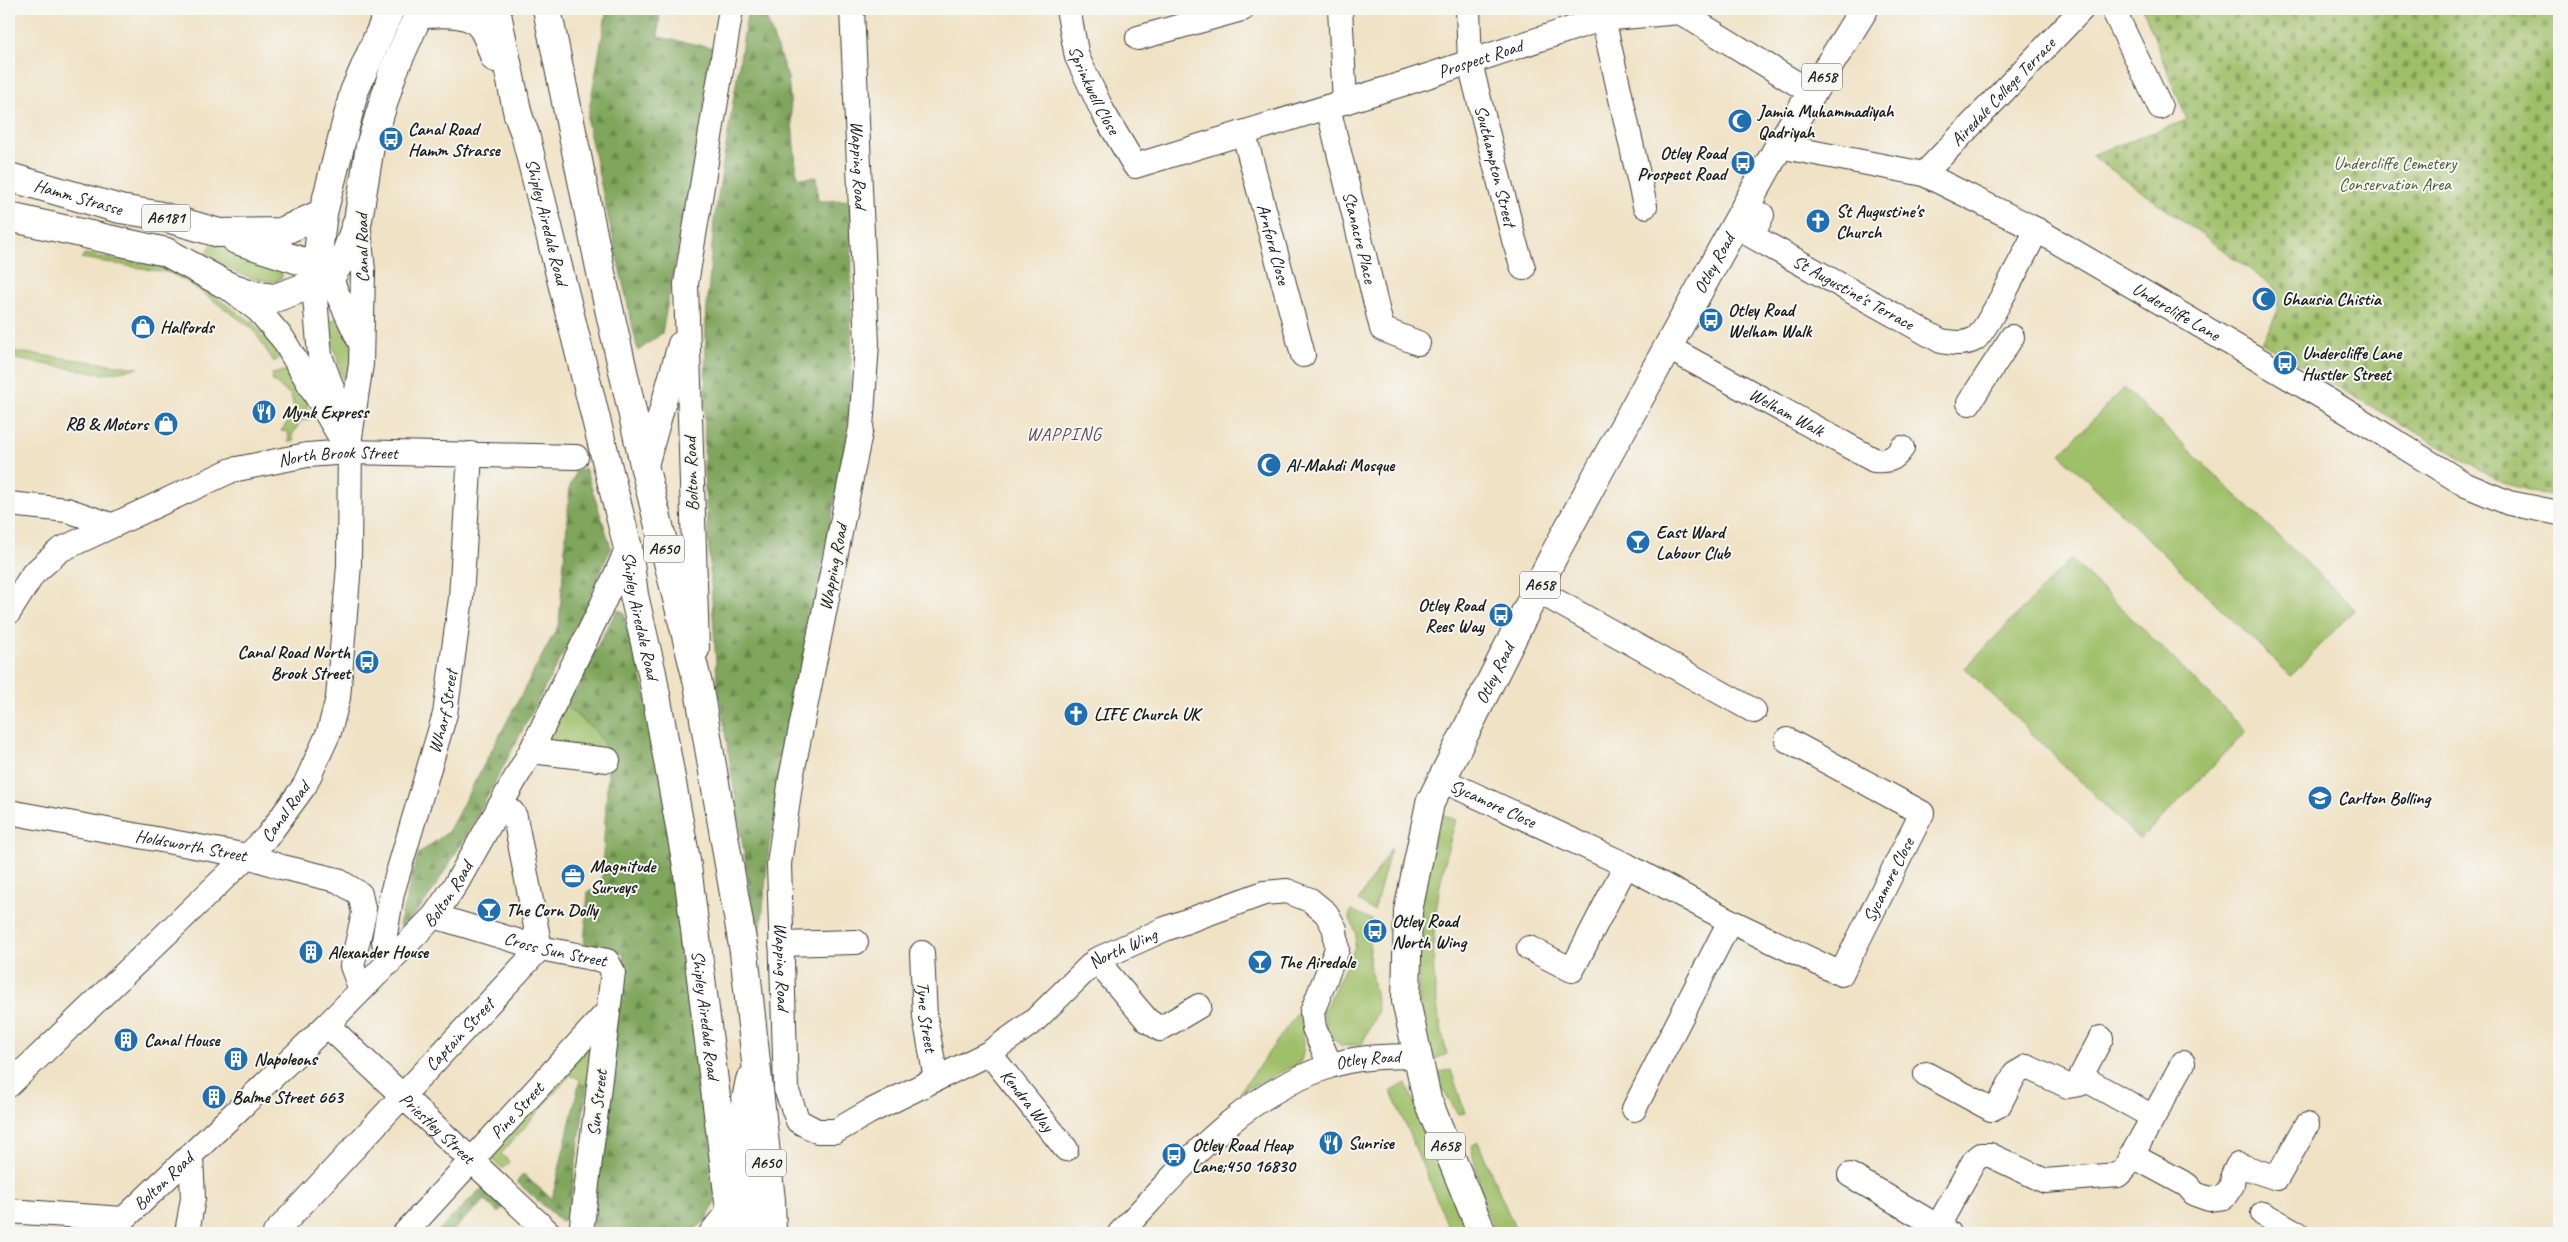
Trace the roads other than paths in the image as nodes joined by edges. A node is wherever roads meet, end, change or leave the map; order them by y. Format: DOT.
graph roads {
  1 [pos="378,9"];
  2 [pos="390,9"];
  3 [pos="496,9"];
  4 [pos="547,9"];
  5 [pos="732,9"];
  6 [pos="852,9"];
  7 [pos="1068,9"];
  8 [pos="1242,9"];
  9 [pos="1340,9"];
  10 [pos="1468,9"];
  11 [pos="1864,9"];
  12 [pos="2082,9"];
  13 [pos="2113,9"];
  14 [pos="1680,10"];
  15 [pos="419,12"];
  16 [pos="1601,14"];
  17 [pos="1138,38"];
  18 [pos="375,46"];
  19 [pos="1470,63"];
  20 [pos="1812,93"];
  21 [pos="1336,105"];
  22 [pos="2160,107"];
  23 [pos="518,115"];
  24 [pos="1244,134"];
  25 [pos="1779,146"];
  26 [pos="1135,166"];
  27 [pos="1924,174"];
  28 [pos="9,177"];
  29 [pos="9,198"];
  30 [pos="1646,206"];
  31 [pos="323,213"];
  32 [pos="1762,215"];
  33 [pos="9,216"];
  34 [pos="358,220"];
  35 [pos="9,227"];
  36 [pos="2037,230"];
  37 [pos="218,233"];
  38 [pos="77,234"];
  39 [pos="1524,268"];
  40 [pos="320,277"];
  41 [pos="228,286"];
  42 [pos="686,323"];
  43 [pos="1977,338"];
  44 [pos="1418,343"];
  45 [pos="361,344"];
  46 [pos="1669,348"];
  47 [pos="1303,355"];
  48 [pos="1969,404"];
  49 [pos="349,444"];
  50 [pos="1902,448"];
  51 [pos="470,454"];
  52 [pos="576,457"];
  53 [pos="645,469"];
  54 [pos="9,504"];
  55 [pos="2559,513"];
  56 [pos="111,525"];
  57 [pos="628,548"];
  58 [pos="1538,591"];
  59 [pos="9,612"];
  60 [pos="698,684"];
  61 [pos="1754,711"];
  62 [pos="1787,740"];
  63 [pos="531,751"];
  64 [pos="608,760"];
  65 [pos="1442,780"];
  66 [pos="499,806"];
  67 [pos="9,812"];
  68 [pos="248,856"];
  69 [pos="1626,865"];
  70 [pos="434,916"];
  71 [pos="1730,920"];
  72 [pos="856,942"];
  73 [pos="781,944"];
  74 [pos="540,948"];
  75 [pos="1529,948"];
  76 [pos="922,953"];
  77 [pos="1096,960"];
  78 [pos="389,963"];
  79 [pos="613,972"];
  80 [pos="361,990"];
  81 [pos="1199,1006"];
  82 [pos="608,1010"];
  83 [pos="327,1025"];
  84 [pos="2101,1038"];
  85 [pos="755,1054"];
  86 [pos="989,1054"];
  87 [pos="1417,1056"];
  88 [pos="2183,1063"];
  89 [pos="1330,1065"];
  90 [pos="1926,1074"];
  91 [pos="2083,1078"];
  92 [pos="936,1079"];
  93 [pos="9,1085"];
  94 [pos="401,1096"];
  95 [pos="1634,1109"];
  96 [pos="2153,1117"];
  97 [pos="798,1121"];
  98 [pos="2307,1125"];
  99 [pos="1066,1149"];
  100 [pos="2131,1155"];
  101 [pos="191,1157"];
  102 [pos="471,1161"];
  103 [pos="1850,1175"];
  104 [pos="9,1211"];
  105 [pos="2262,1214"];
  106 [pos="732,1220"];
  107 [pos="116,1226"];
  108 [pos="1944,1230"];
  109 [pos="187,1233"];
  110 [pos="275,1233"];
  111 [pos="406,1233"];
  112 [pos="549,1233"];
  113 [pos="581,1233"];
  114 [pos="711,1233"];
  115 [pos="746,1233"];
  116 [pos="772,1233"];
  117 [pos="1120,1233"];
  118 [pos="1482,1233"];
  119 [pos="2297,1233"];
  1 -- 18 [label="main road"];
  2 -- 18 [label="main road"];
  3 -- 23 [label="main road, Shipley Airedale Road / A650"];
  4 -- 53 [label="main road, Shipley Airedale Road / A650"];
  5 -- 42 [label="street, Bolton Road"];
  6 -- 73 [label="street, Wapping Road"];
  7 -- 26 [label="street, Sprinkwell Close"];
  8 -- 17 [label="street"];
  9 -- 21 [label="street"];
  10 -- 19 [label="street, Southampton Street"];
  11 -- 20 [label="main road, Otley Road / A658"];
  12 -- 27 [label="street, Airedale College Terrace"];
  13 -- 22 [label="street"];
  14 -- 16 [label="street, Prospect Road"];
  14 -- 20 [label="street, Prospect Road"];
  15 -- 23 [label="main road"];
  15 -- 34 [label="main road, Canal Road"];
  16 -- 19 [label="street, Prospect Road"];
  16 -- 30 [label="street"];
  18 -- 31 [label="main road"];
  19 -- 21 [label="street, Prospect Road"];
  19 -- 39 [label="street, Southampton Street"];
  20 -- 25 [label="main road, Otley Road / A658"];
  21 -- 24 [label="street, Prospect Road"];
  21 -- 44 [label="street, Stanacre Place"];
  23 -- 57 [label="main road, Shipley Airedale Road / A650"];
  24 -- 26 [label="street, Prospect Road"];
  24 -- 47 [label="street, Arnford Close"];
  25 -- 27 [label="street, Undercliffe Lane"];
  25 -- 46 [label="main road, Otley Road / A658"];
  27 -- 36 [label="street, Undercliffe Lane"];
  28 -- 37 [label="main road, Hamm Strasse / A6181"];
  29 -- 38 [label="main road"];
  31 -- 37 [label="main road, Hamm Strasse / A6181"];
  31 -- 40 [label="main road"];
  32 -- 43 [label="street, St Augustine's Terrace"];
  33 -- 38 [label="main road, Hamm Strasse / A6181"];
  34 -- 40 [label="main road"];
  34 -- 45 [label="street, Canal Road"];
  35 -- 38 [label="main road"];
  36 -- 43 [label="street"];
  36 -- 55 [label="street, Undercliffe Lane"];
  37 -- 40 [label="main road, A6181"];
  38 -- 41 [label="main road, Hamm Strasse / A6181"];
  40 -- 41 [label="main road, Hamm Strasse / A6181"];
  40 -- 45 [label="street"];
  40 -- 49 [label="street, Canal Road"];
  41 -- 49 [label="street"];
  42 -- 53 [label="street, Bolton Road"];
  42 -- 60 [label="street, Bolton Road"];
  43 -- 48 [label="street"];
  45 -- 49 [label="street, Canal Road"];
  46 -- 50 [label="street, Welham Walk"];
  46 -- 58 [label="main road, Otley Road / A658"];
  49 -- 51 [label="street, North Brook Street"];
  49 -- 56 [label="street, North Brook Street"];
  49 -- 68 [label="street, Canal Road"];
  51 -- 52 [label="street, North Brook Street"];
  51 -- 78 [label="street, Wharf Street"];
  53 -- 57 [label="main road"];
  53 -- 60 [label="main road, Shipley Airedale Road / A650"];
  54 -- 56 [label="street"];
  56 -- 59 [label="street, North Brook Street"];
  57 -- 63 [label="street, Bolton Road"];
  57 -- 106 [label="main road, Shipley Airedale Road / A650"];
  58 -- 61 [label="street"];
  58 -- 65 [label="main road, Otley Road / A658"];
  60 -- 85 [label="main road, Shipley Airedale Road / A650"];
  62 -- 71 [label="street, Sycamore Close"];
  63 -- 64 [label="street"];
  63 -- 66 [label="street, Bolton Road"];
  65 -- 69 [label="street, Sycamore Close"];
  65 -- 87 [label="main road, Otley Road / A658"];
  66 -- 70 [label="street, Bolton Road"];
  66 -- 74 [label="street"];
  67 -- 68 [label="street, Holdsworth Street"];
  68 -- 80 [label="street, Holdsworth Street"];
  68 -- 93 [label="street, Canal Road"];
  69 -- 71 [label="street, Sycamore Close"];
  69 -- 75 [label="street"];
  70 -- 74 [label="street, Cross Sun Street"];
  70 -- 78 [label="street, Bolton Road"];
  71 -- 95 [label="street"];
  72 -- 73 [label="street"];
  73 -- 97 [label="street, Wapping Road"];
  74 -- 79 [label="street, Cross Sun Street"];
  74 -- 94 [label="street, Captain Street"];
  76 -- 92 [label="street, Tyne Street"];
  77 -- 81 [label="street"];
  77 -- 86 [label="street, North Wing"];
  77 -- 89 [label="street, North Wing"];
  78 -- 80 [label="street, Bolton Road"];
  79 -- 82 [label="street, Sun Street"];
  80 -- 83 [label="street, Bolton Road"];
  82 -- 102 [label="street, Pine Street"];
  82 -- 113 [label="street, Sun Street"];
  83 -- 94 [label="street, Priestley Street"];
  83 -- 101 [label="street, Bolton Road"];
  84 -- 91 [label="street"];
  85 -- 115 [label="main road"];
  85 -- 116 [label="main road, Shipley Airedale Road / A650"];
  86 -- 92 [label="street, North Wing"];
  86 -- 99 [label="street, Kendra Way"];
  87 -- 89 [label="street, Otley Road"];
  87 -- 118 [label="main road, A658"];
  88 -- 96 [label="street"];
  89 -- 117 [label="street, Otley Road"];
  90 -- 91 [label="street"];
  91 -- 96 [label="street"];
  92 -- 97 [label="street, North Wing"];
  94 -- 102 [label="street, Priestley Street"];
  94 -- 110 [label="street, Captain Street"];
  96 -- 100 [label="street"];
  98 -- 100 [label="street"];
  100 -- 108 [label="street"];
  101 -- 107 [label="street, Bolton Road"];
  101 -- 109 [label="street"];
  102 -- 111 [label="street, Pine Street"];
  102 -- 112 [label="street, Priestley Street"];
  103 -- 108 [label="street"];
  104 -- 107 [label="street"];
  105 -- 119 [label="street"];
  106 -- 114 [label="street"];
}
